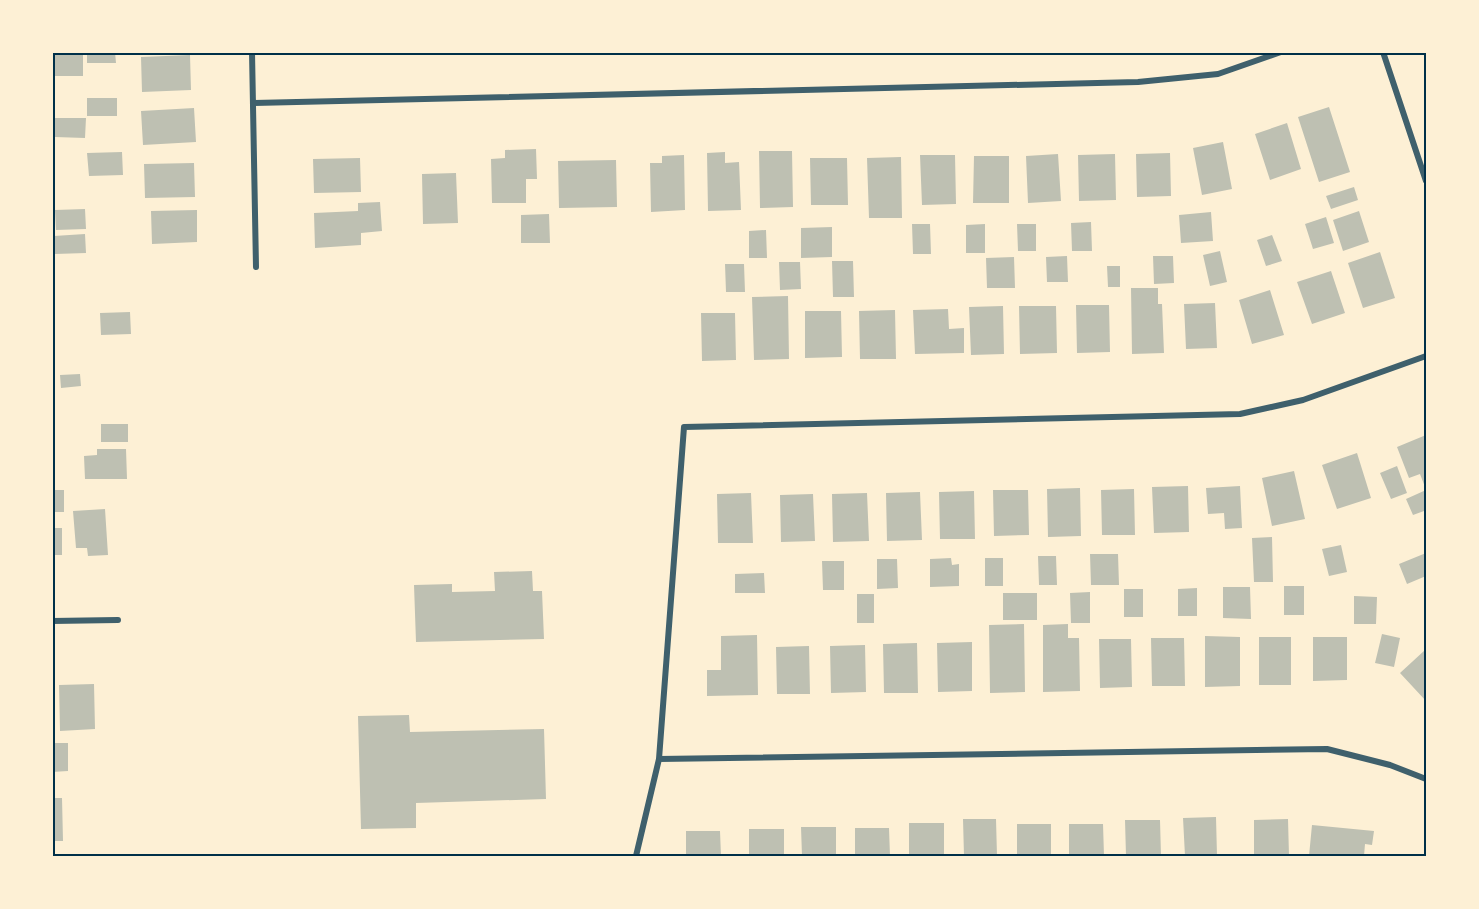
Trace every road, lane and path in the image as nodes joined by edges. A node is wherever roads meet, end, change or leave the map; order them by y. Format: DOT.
graph roads {
  1 [pos="252,52"];
  2 [pos="1281,52"];
  3 [pos="1383,52"];
  4 [pos="253,103"];
  5 [pos="1426,181"];
  6 [pos="256,267"];
  7 [pos="1426,356"];
  8 [pos="118,620"];
  9 [pos="52,621"];
  10 [pos="659,759"];
  11 [pos="1426,779"];
  12 [pos="636,856"];
  1 -- 4 [label="street"];
  2 -- 4 [label="street"];
  3 -- 5 [label="street"];
  4 -- 6 [label="street"];
  7 -- 10 [label="street"];
  8 -- 9 [label="street"];
  10 -- 11 [label="street"];
  10 -- 12 [label="street"];
}
